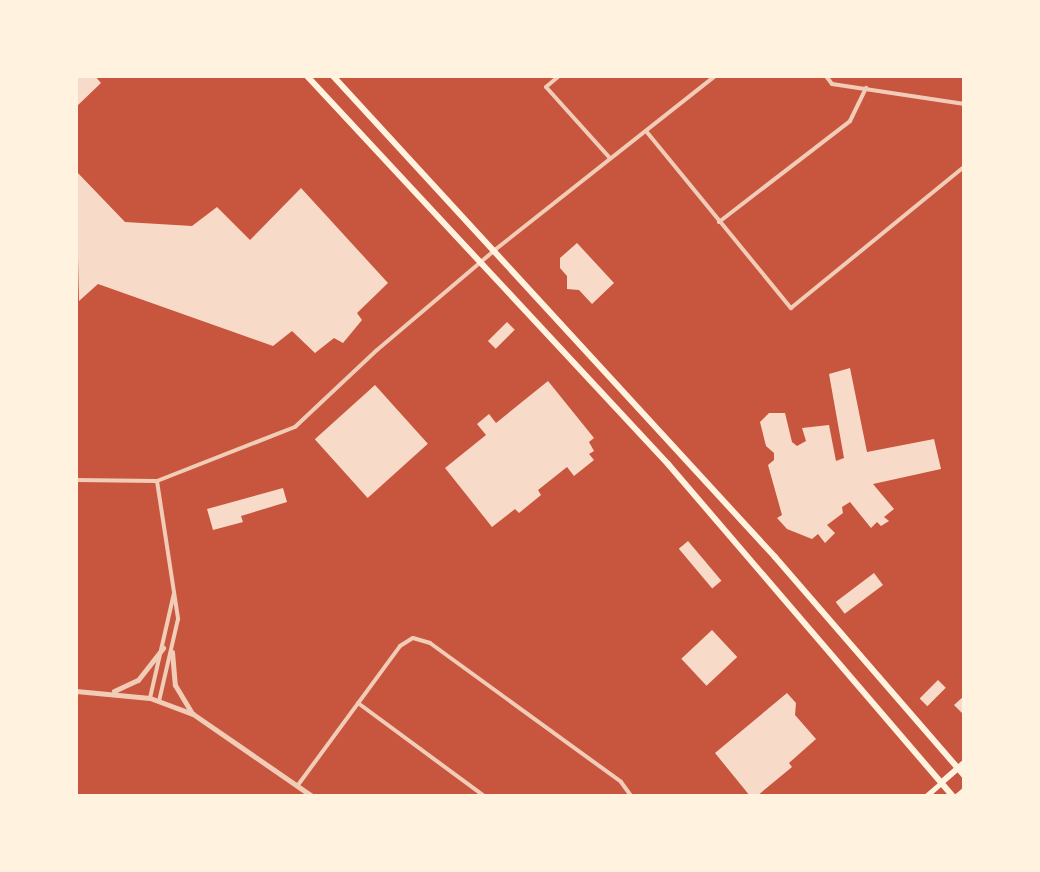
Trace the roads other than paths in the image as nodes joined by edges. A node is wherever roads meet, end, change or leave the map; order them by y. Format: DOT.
graph roads {
  1 [pos="307,76"];
  2 [pos="333,76"];
  3 [pos="559,76"];
  4 [pos="715,76"];
  5 [pos="826,76"];
  6 [pos="866,88"];
  7 [pos="963,104"];
  8 [pos="646,131"];
  9 [pos="610,158"];
  10 [pos="963,167"];
  11 [pos="718,222"];
  12 [pos="496,249"];
  13 [pos="481,262"];
  14 [pos="76,480"];
  15 [pos="157,481"];
  16 [pos="175,584"];
  17 [pos="163,648"];
  18 [pos="172,652"];
  19 [pos="76,691"];
  20 [pos="111,692"];
  21 [pos="150,698"];
  22 [pos="159,701"];
  23 [pos="358,703"];
  24 [pos="193,714"];
  25 [pos="963,763"];
  26 [pos="957,768"];
  27 [pos="963,776"];
  28 [pos="942,782"];
  29 [pos="298,785"];
  30 [pos="963,791"];
  31 [pos="118,795"];
  32 [pos="136,795"];
  33 [pos="312,795"];
  34 [pos="484,795"];
  35 [pos="631,795"];
  36 [pos="926,795"];
  37 [pos="956,795"];
  1 -- 13 [label="main road"];
  2 -- 12 [label="main road"];
  3 -- 9 [label="street"];
  4 -- 8 [label="street"];
  5 -- 6 [label="street"];
  6 -- 7 [label="street"];
  6 -- 11 [label="street"];
  8 -- 9 [label="street"];
  8 -- 11 [label="street"];
  9 -- 12 [label="street"];
  10 -- 11 [label="street"];
  12 -- 13 [label="street"];
  12 -- 26 [label="main road"];
  13 -- 15 [label="street"];
  13 -- 28 [label="main road"];
  14 -- 15 [label="street"];
  15 -- 16 [label="street"];
  16 -- 17 [label="street"];
  16 -- 18 [label="street"];
  17 -- 20 [label="street"];
  17 -- 21 [label="street"];
  18 -- 22 [label="street"];
  18 -- 24 [label="street"];
  19 -- 20 [label="street"];
  20 -- 21 [label="street"];
  21 -- 22 [label="street"];
  22 -- 24 [label="street"];
  23 -- 29 [label="street"];
  23 -- 34 [label="street"];
  23 -- 35 [label="street"];
  24 -- 29 [label="street"];
  25 -- 26 [label="main road"];
  26 -- 27 [label="main road"];
  26 -- 28 [label="main road"];
  28 -- 36 [label="main road"];
  28 -- 37 [label="main road"];
  29 -- 33 [label="street"];
  30 -- 37 [label="main road"];
  31 -- 32 [label="street"];
}
